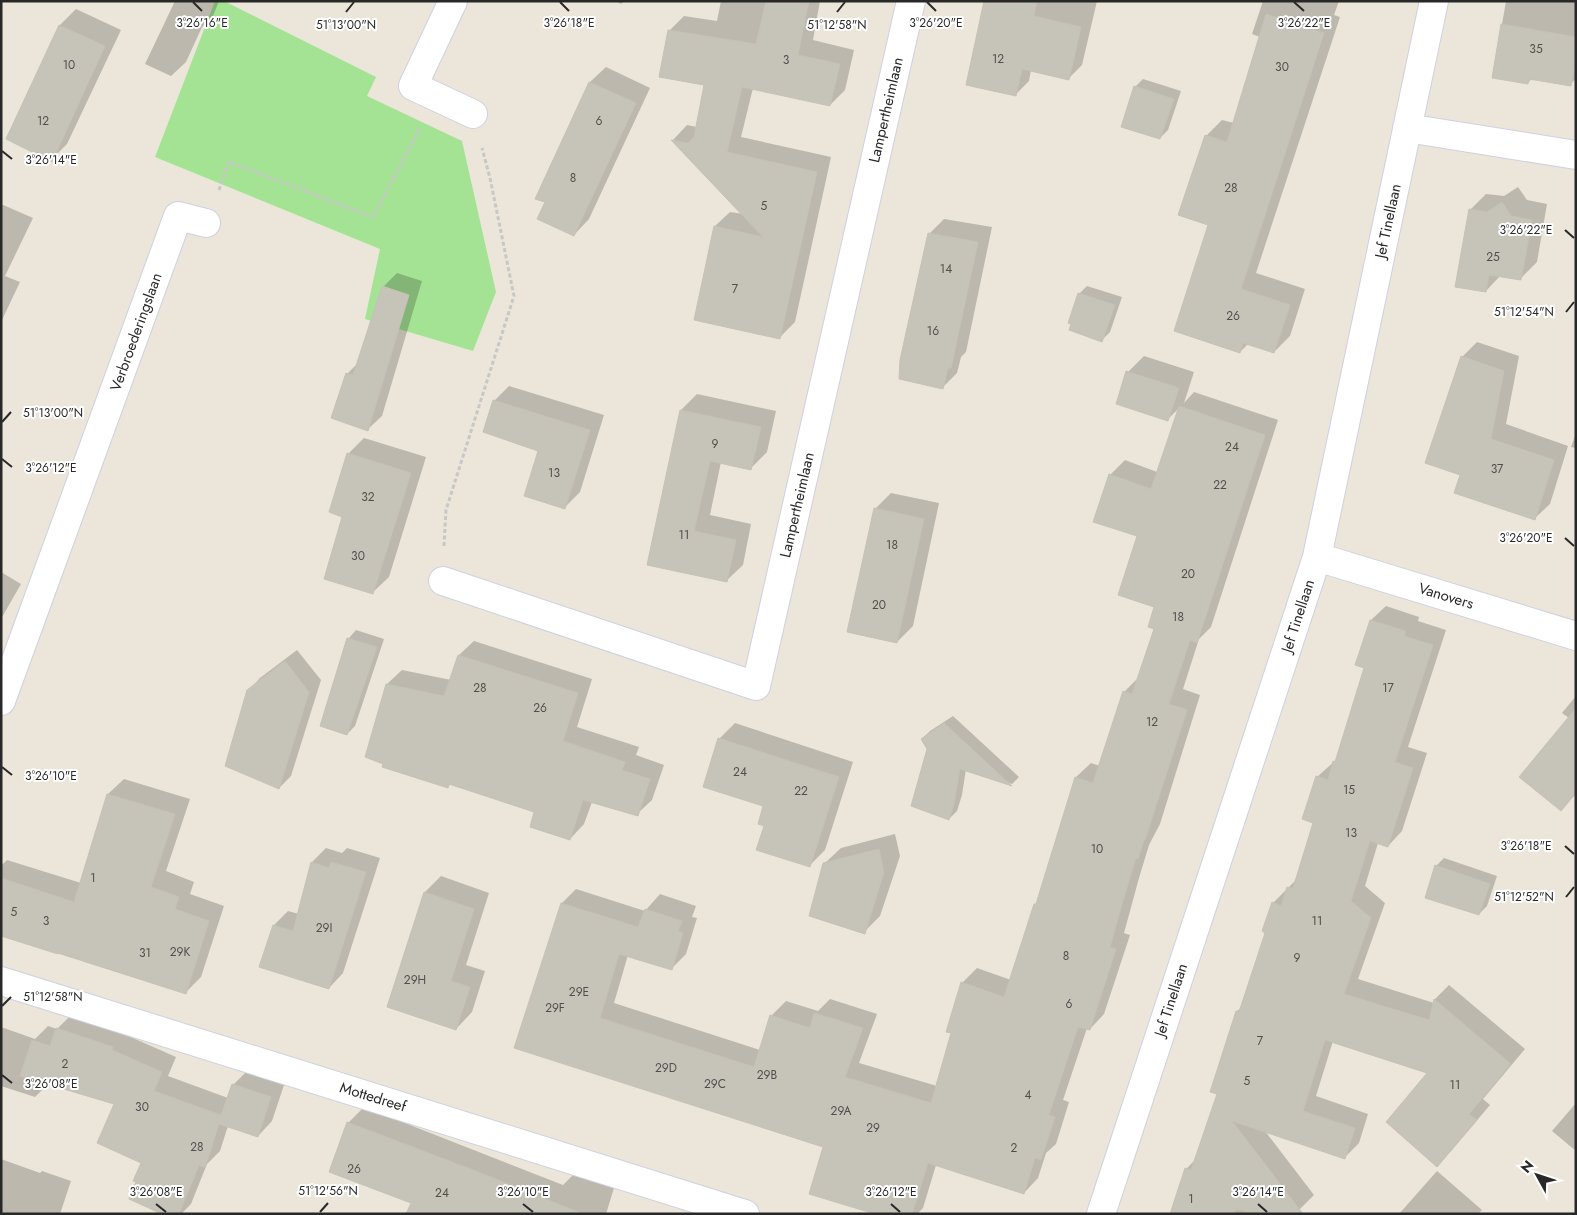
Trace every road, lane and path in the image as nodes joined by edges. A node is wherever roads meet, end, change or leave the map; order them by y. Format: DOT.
graph roads {
  1 [pos="453,1"];
  2 [pos="911,1"];
  3 [pos="1434,1"];
  4 [pos="436,96"];
  5 [pos="474,114"];
  6 [pos="1407,128"];
  7 [pos="1576,155"];
  8 [pos="206,223"];
  9 [pos="1317,557"];
  10 [pos="443,581"];
  11 [pos="1576,636"];
  12 [pos="1,700"];
  13 [pos="1,981"];
  14 [pos="745,1214"];
  15 [pos="1102,1214"];
  1 -- 4 [label="street"];
  2 -- 10 [label="street, Lampertheimlaan"];
  3 -- 6 [label="street, Jef Tinellaan"];
  4 -- 5 [label="street"];
  4 -- 8 [label="path"];
  5 -- 10 [label="path"];
  6 -- 7 [label="street"];
  6 -- 9 [label="street, Jef Tinellaan"];
  8 -- 12 [label="street, Verbroederingslaan"];
  9 -- 11 [label="street, Vanovers"];
  9 -- 15 [label="street, Jef Tinellaan"];
  13 -- 14 [label="street, Mottedreef"];
}
